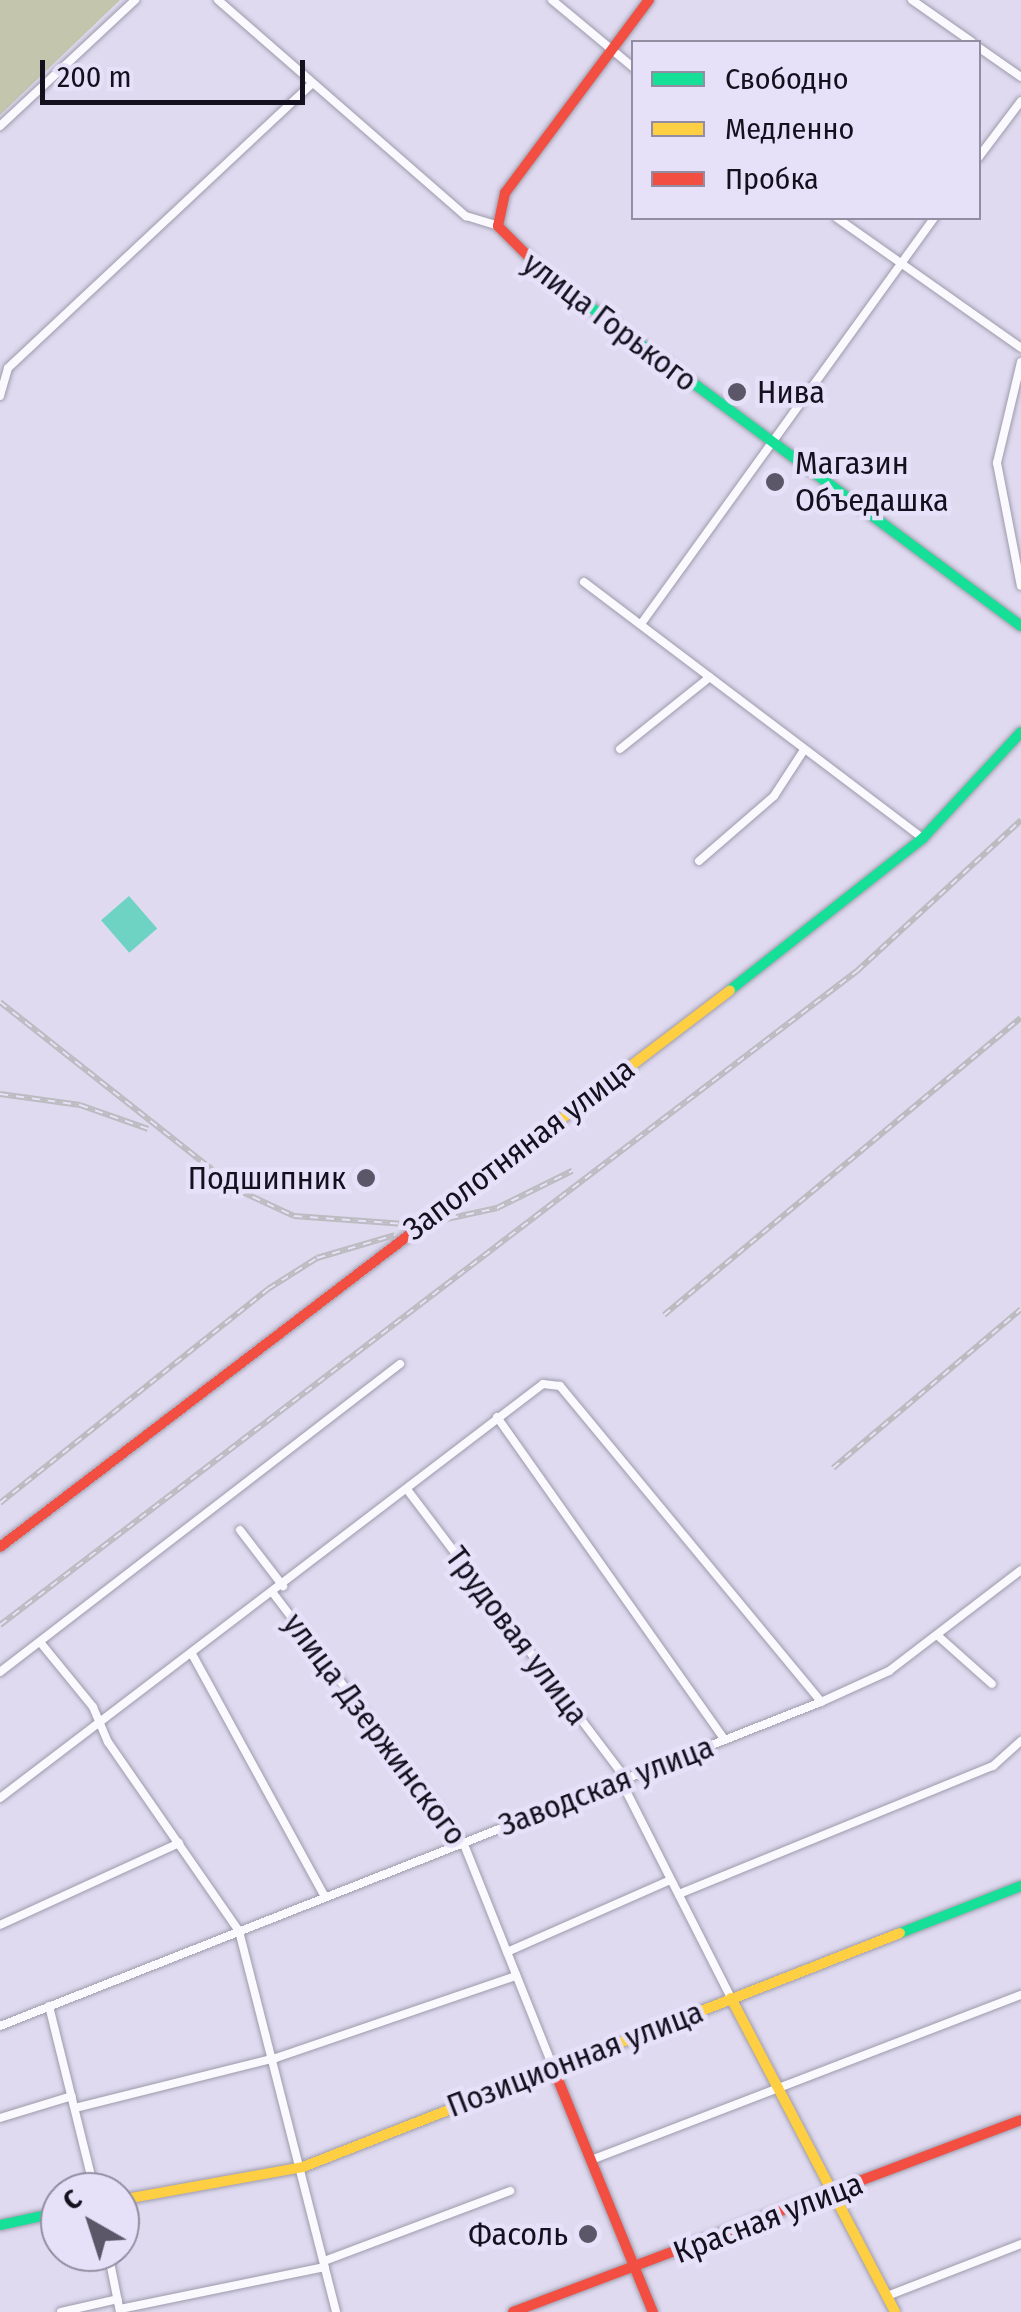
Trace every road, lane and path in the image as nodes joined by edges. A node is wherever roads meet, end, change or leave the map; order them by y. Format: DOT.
graph roads {
  1 [pos="135,0"];
  2 [pos="218,0"];
  3 [pos="552,0"];
  4 [pos="649,0"];
  5 [pos="912,0"];
  6 [pos="969,40"];
  7 [pos="981,49"];
  8 [pos="611,51"];
  9 [pos="631,66"];
  10 [pos="1021,77"];
  11 [pos="313,83"];
  12 [pos="1021,101"];
  13 [pos="0,126"];
  14 [pos="981,154"];
  15 [pos="840,220"];
  16 [pos="933,220"];
  17 [pos="498,226"];
  18 [pos="900,264"];
  19 [pos="1021,348"];
  20 [pos="0,357"];
  21 [pos="1021,362"];
  22 [pos="8,368"];
  23 [pos="0,396"];
  24 [pos="774,445"];
  25 [pos="584,582"];
  26 [pos="1021,586"];
  27 [pos="641,624"];
  28 [pos="1021,624"];
  29 [pos="710,677"];
  30 [pos="1021,732"];
  31 [pos="620,749"];
  32 [pos="804,750"];
  33 [pos="923,838"];
  34 [pos="699,860"];
  35 [pos="400,1364"];
  36 [pos="498,1418"];
  37 [pos="409,1492"];
  38 [pos="240,1530"];
  39 [pos="0,1547"];
  40 [pos="1021,1570"];
  41 [pos="283,1586"];
  42 [pos="273,1592"];
  43 [pos="938,1636"];
  44 [pos="40,1642"];
  45 [pos="192,1654"];
  46 [pos="0,1672"];
  47 [pos="992,1684"];
  48 [pos="820,1702"];
  49 [pos="101,1725"];
  50 [pos="725,1740"];
  51 [pos="1021,1741"];
  52 [pos="624,1780"];
  53 [pos="0,1798"];
  54 [pos="463,1842"];
  55 [pos="179,1843"];
  56 [pos="670,1880"];
  57 [pos="1021,1886"];
  58 [pos="678,1894"];
  59 [pos="324,1895"];
  60 [pos="0,1925"];
  61 [pos="239,1931"];
  62 [pos="507,1952"];
  63 [pos="516,1976"];
  64 [pos="1021,1995"];
  65 [pos="731,1998"];
  66 [pos="48,2006"];
  67 [pos="0,2026"];
  68 [pos="276,2058"];
  69 [pos="552,2065"];
  70 [pos="780,2089"];
  71 [pos="72,2096"];
  72 [pos="74,2108"];
  73 [pos="0,2118"];
  74 [pos="1021,2120"];
  75 [pos="591,2160"];
  76 [pos="303,2168"];
  77 [pos="90,2172"];
  78 [pos="510,2191"];
  79 [pos="833,2192"];
  80 [pos="140,2197"];
  81 [pos="40,2216"];
  82 [pos="0,2225"];
  83 [pos="1021,2244"];
  84 [pos="325,2264"];
  85 [pos="635,2270"];
  86 [pos="112,2272"];
  87 [pos="887,2296"];
  88 [pos="119,2307"];
  89 [pos="61,2312"];
  90 [pos="336,2312"];
  91 [pos="513,2312"];
  92 [pos="653,2312"];
  93 [pos="895,2312"];
  1 -- 13 [label="street"];
  2 -- 11 [label="street, улица Горького"];
  3 -- 8 [label="street"];
  4 -- 8 [label="main road"];
  5 -- 6 [label="street"];
  7 -- 10 [label="street"];
  8 -- 9 [label="street"];
  8 -- 17 [label="main road"];
  11 -- 17 [label="street, улица Горького"];
  11 -- 22 [label="street"];
  12 -- 14 [label="street"];
  15 -- 18 [label="street"];
  16 -- 18 [label="street"];
  17 -- 24 [label="main road, улица Горького"];
  18 -- 19 [label="street"];
  18 -- 24 [label="street"];
  20 -- 22 [label="street"];
  21 -- 26 [label="street"];
  22 -- 23 [label="street"];
  24 -- 27 [label="street"];
  24 -- 28 [label="main road, улица Горького"];
  25 -- 27 [label="street"];
  27 -- 29 [label="street"];
  29 -- 31 [label="street"];
  29 -- 32 [label="street"];
  30 -- 33 [label="main road, Заполотняная улица"];
  32 -- 33 [label="street"];
  32 -- 34 [label="street"];
  33 -- 39 [label="main road, Заполотняная улица"];
  35 -- 44 [label="street"];
  36 -- 37 [label="street"];
  36 -- 48 [label="street"];
  36 -- 50 [label="street"];
  37 -- 41 [label="street"];
  37 -- 52 [label="street, Трудовая улица"];
  38 -- 41 [label="street, улица Дзержинского"];
  40 -- 43 [label="street, Заводская улица"];
  41 -- 42 [label="street"];
  42 -- 45 [label="street"];
  42 -- 54 [label="street, улица Дзержинского"];
  43 -- 47 [label="street"];
  43 -- 48 [label="street, Заводская улица"];
  44 -- 46 [label="street"];
  44 -- 49 [label="street"];
  45 -- 49 [label="street"];
  45 -- 59 [label="street"];
  48 -- 50 [label="street, Заводская улица"];
  49 -- 53 [label="street"];
  49 -- 55 [label="street"];
  50 -- 52 [label="street, Заводская улица"];
  51 -- 58 [label="street"];
  52 -- 54 [label="street, Заводская улица"];
  52 -- 56 [label="street, Трудовая улица"];
  54 -- 59 [label="street, Заводская улица"];
  54 -- 62 [label="street, улица Дзержинского"];
  55 -- 60 [label="street"];
  55 -- 61 [label="street"];
  56 -- 58 [label="street, Трудовая улица"];
  56 -- 62 [label="street"];
  57 -- 65 [label="main road, Позиционная улица"];
  58 -- 65 [label="street, Трудовая улица"];
  59 -- 61 [label="street, Заводская улица"];
  61 -- 66 [label="street, Заводская улица"];
  61 -- 68 [label="street"];
  62 -- 63 [label="street, улица Дзержинского"];
  63 -- 68 [label="street"];
  63 -- 69 [label="street, улица Дзержинского"];
  64 -- 70 [label="street"];
  65 -- 69 [label="main road, Позиционная улица"];
  65 -- 70 [label="main road, Трудовая улица"];
  66 -- 67 [label="street, Заводская улица"];
  66 -- 71 [label="street"];
  68 -- 72 [label="street"];
  68 -- 76 [label="street"];
  69 -- 75 [label="main road, улица Дзержинского"];
  69 -- 76 [label="main road, Позиционная улица"];
  70 -- 75 [label="street"];
  70 -- 79 [label="main road, Трудовая улица"];
  71 -- 72 [label="street"];
  71 -- 73 [label="street"];
  72 -- 77 [label="street"];
  74 -- 79 [label="main road, Красная улица"];
  75 -- 85 [label="main road, улица Дзержинского"];
  76 -- 80 [label="main road, Позиционная улица"];
  76 -- 84 [label="street"];
  78 -- 84 [label="street"];
  79 -- 85 [label="main road, Красная улица"];
  79 -- 87 [label="main road, Трудовая улица"];
  81 -- 82 [label="main road"];
  83 -- 87 [label="street"];
  84 -- 88 [label="street"];
  84 -- 90 [label="street"];
  85 -- 91 [label="main road, Красная улица"];
  85 -- 92 [label="main road, улица Дзержинского"];
  86 -- 88 [label="street"];
  87 -- 93 [label="main road, Трудовая улица"];
  88 -- 89 [label="street"];
}
